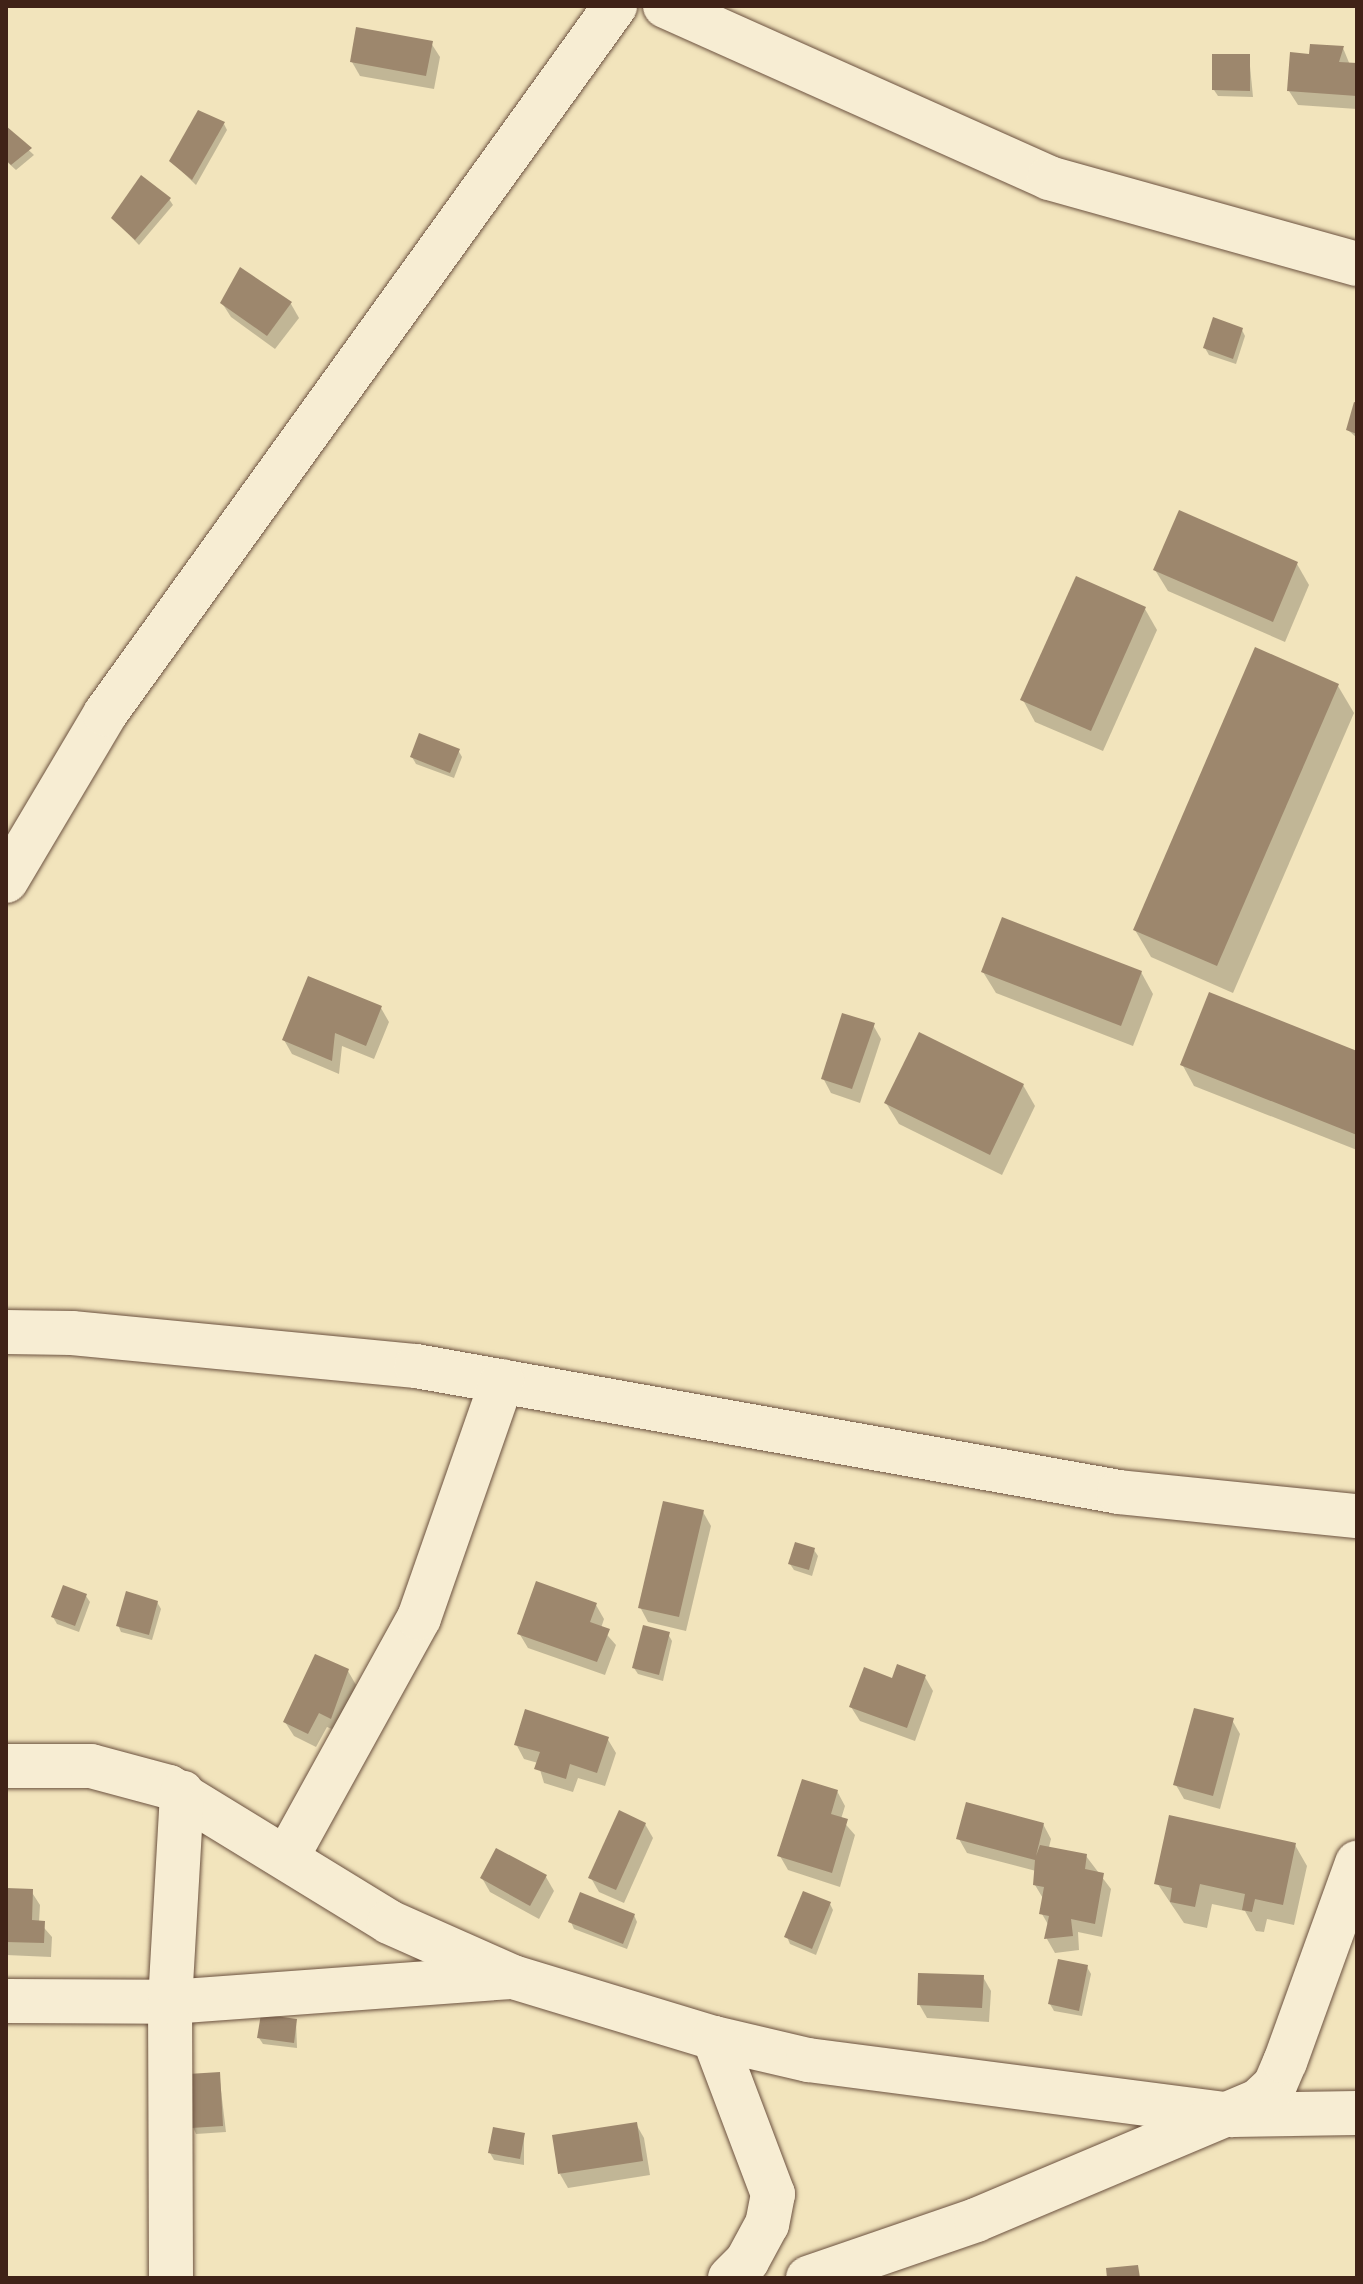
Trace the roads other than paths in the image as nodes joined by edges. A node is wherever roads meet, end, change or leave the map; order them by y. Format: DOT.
graph roads {
  1 [pos="615,6"];
  2 [pos="665,6"];
  3 [pos="1357,264"];
  4 [pos="6,881"];
  5 [pos="6,1332"];
  6 [pos="502,1381"];
  7 [pos="1357,1516"];
  8 [pos="6,1766"];
  9 [pos="182,1792"];
  10 [pos="287,1857"];
  11 [pos="1357,1863"];
  12 [pos="513,1977"];
  13 [pos="6,2001"];
  14 [pos="170,2002"];
  15 [pos="714,2038"];
  16 [pos="1357,2113"];
  17 [pos="1232,2115"];
  18 [pos="171,2278"];
  19 [pos="730,2278"];
  20 [pos="808,2278"];
  1 -- 4 [label="street"];
  2 -- 3 [label="street"];
  5 -- 6 [label="street"];
  6 -- 7 [label="street"];
  6 -- 10 [label="street"];
  8 -- 9 [label="street"];
  9 -- 10 [label="street"];
  9 -- 14 [label="street"];
  10 -- 12 [label="street"];
  11 -- 17 [label="street"];
  12 -- 14 [label="street"];
  12 -- 15 [label="street"];
  13 -- 14 [label="street"];
  14 -- 18 [label="street"];
  15 -- 17 [label="street"];
  15 -- 19 [label="street"];
  16 -- 17 [label="street"];
  17 -- 20 [label="street"];
}
